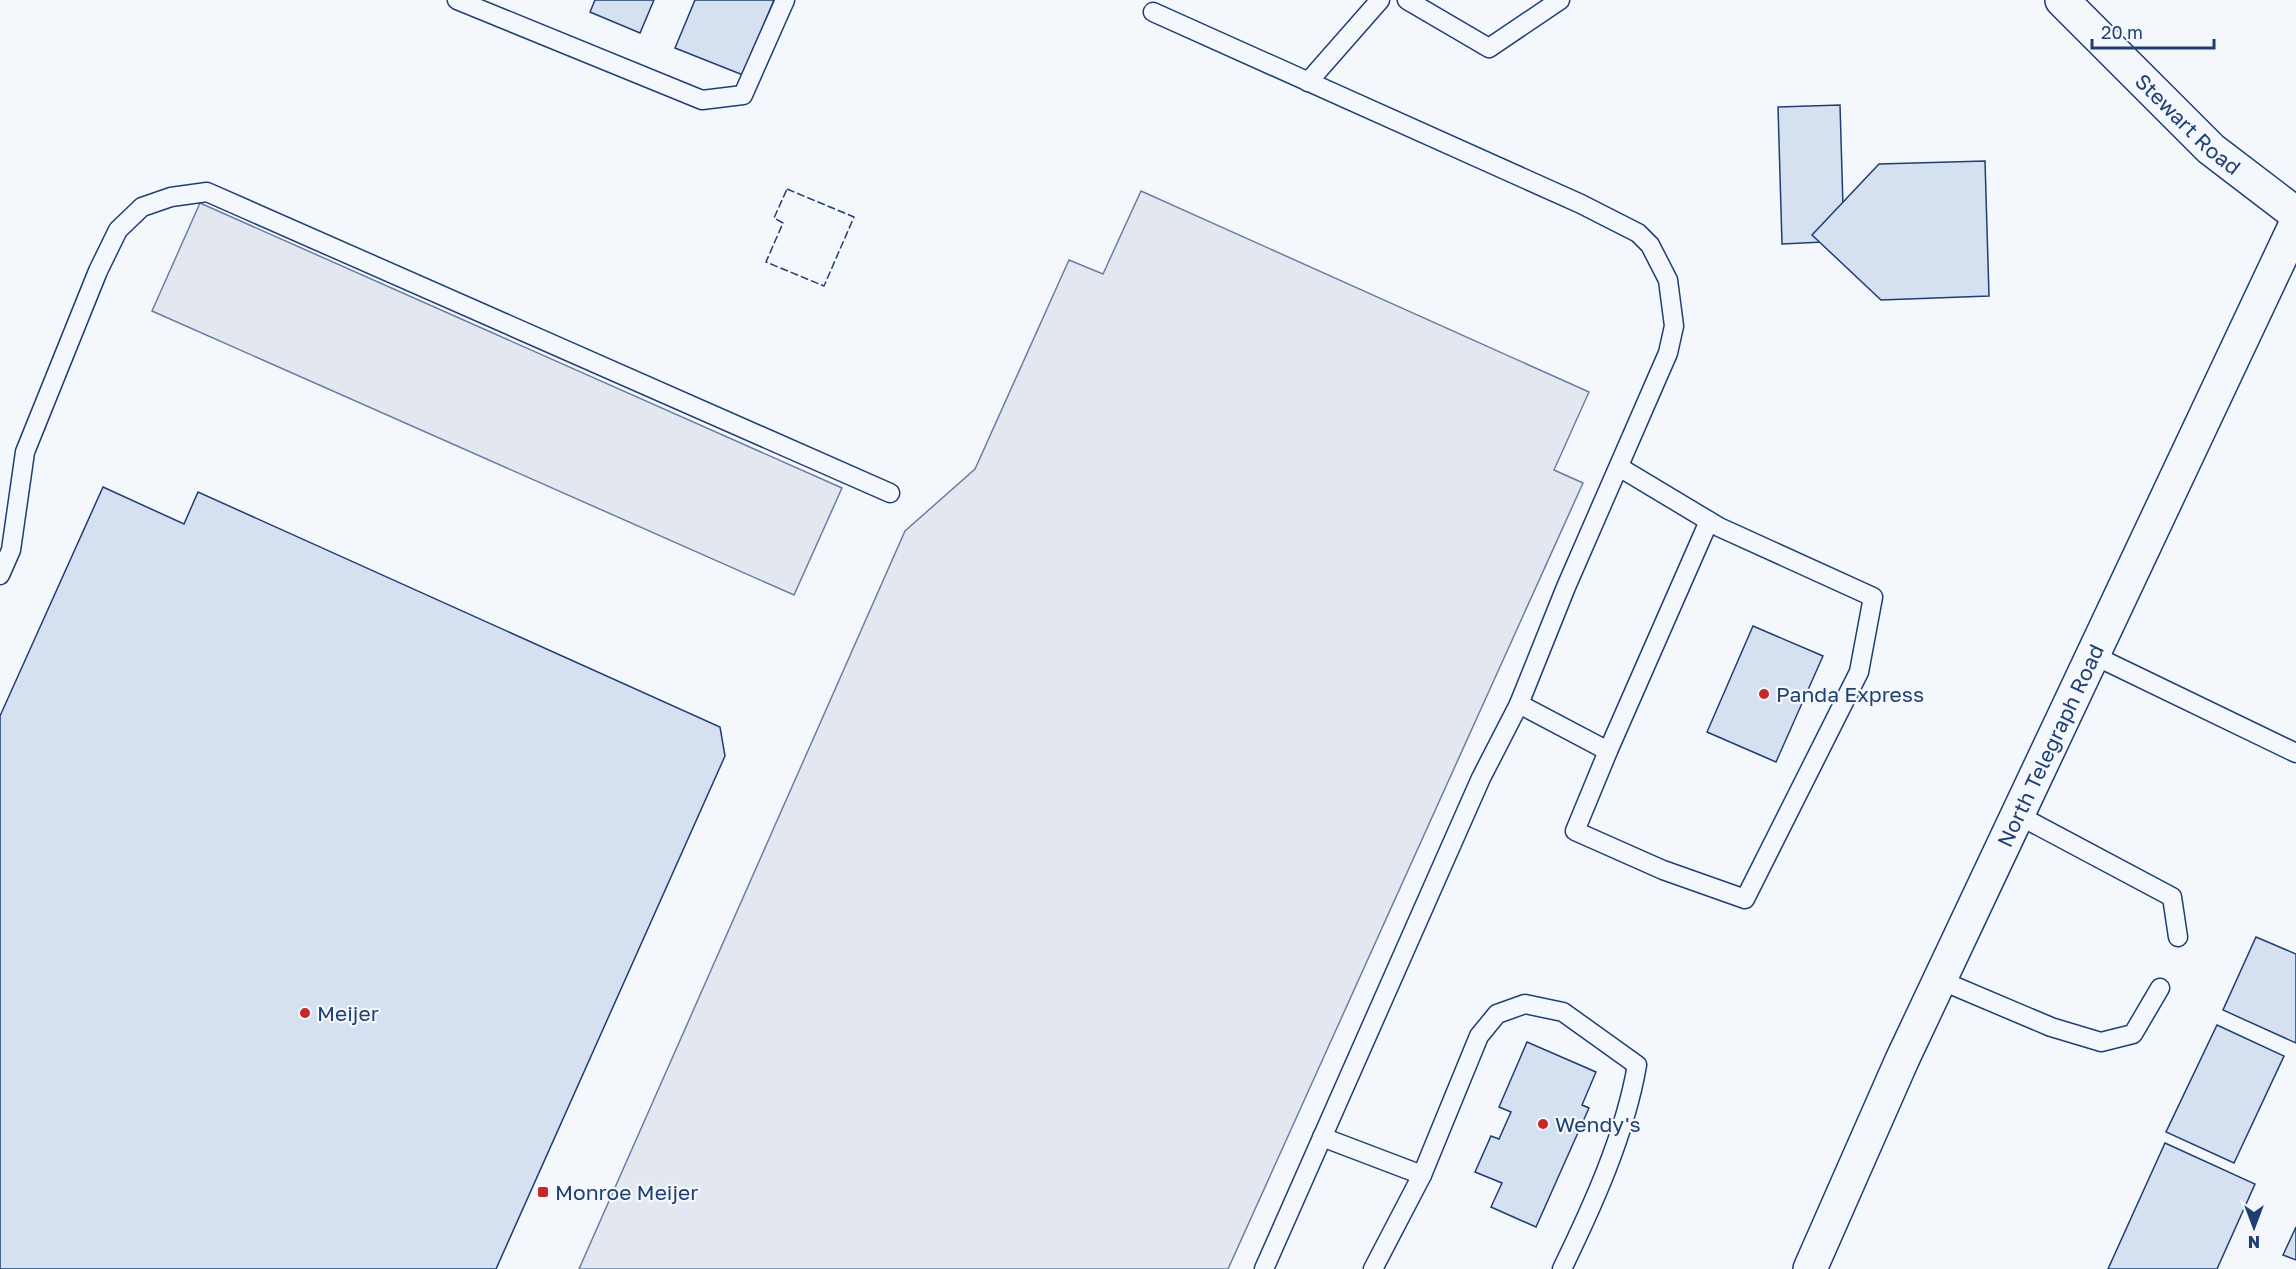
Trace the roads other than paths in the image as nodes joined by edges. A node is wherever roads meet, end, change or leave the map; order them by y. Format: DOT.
graph roads {
  1 [pos="457,0"];
  2 [pos="785,0"];
  3 [pos="1380,0"];
  4 [pos="1407,0"];
  5 [pos="1560,0"];
  6 [pos="2062,0"];
  7 [pos="1153,12"];
  8 [pos="1308,82"];
  9 [pos="2296,214"];
  10 [pos="2296,224"];
  11 [pos="1619,467"];
  12 [pos="891,493"];
  13 [pos="1709,521"];
  14 [pos="0,575"];
  15 [pos="2093,655"];
  16 [pos="1519,704"];
  17 [pos="1608,751"];
  18 [pos="2296,753"];
  19 [pos="2018,815"];
  20 [pos="2178,937"];
  21 [pos="1940,980"];
  22 [pos="2160,988"];
  23 [pos="1322,1137"];
  24 [pos="1422,1175"];
  25 [pos="1264,1269"];
  26 [pos="1373,1269"];
  27 [pos="1562,1269"];
  28 [pos="1810,1269"];
  1 -- 2 [label="lane"];
  3 -- 8 [label="lane"];
  4 -- 5 [label="lane"];
  6 -- 9 [label="main road, Stewart Road"];
  7 -- 8 [label="lane"];
  8 -- 11 [label="lane"];
  10 -- 15 [label="main road, North Telegraph Road"];
  11 -- 13 [label="lane"];
  11 -- 16 [label="lane"];
  12 -- 14 [label="lane"];
  13 -- 17 [label="lane"];
  13 -- 17 [label="lane"];
  15 -- 18 [label="lane"];
  15 -- 19 [label="main road, North Telegraph Road"];
  16 -- 17 [label="lane"];
  16 -- 23 [label="lane"];
  19 -- 20 [label="lane"];
  19 -- 21 [label="main road, North Telegraph Road"];
  21 -- 22 [label="lane"];
  21 -- 28 [label="main road, North Telegraph Road"];
  23 -- 24 [label="lane"];
  23 -- 25 [label="lane"];
  24 -- 26 [label="lane"];
  24 -- 27 [label="lane"];
}
